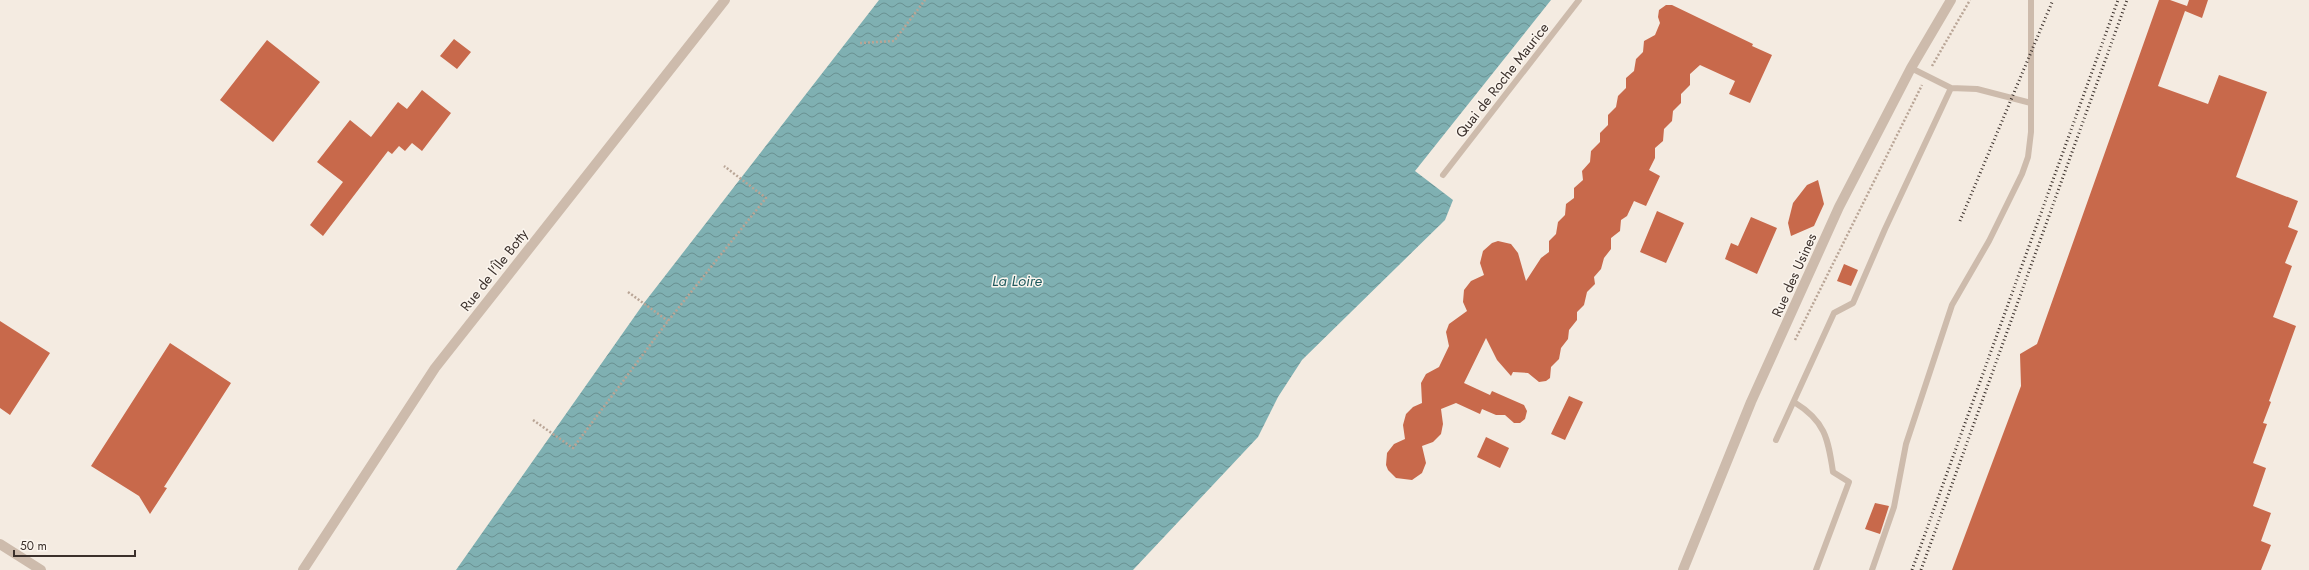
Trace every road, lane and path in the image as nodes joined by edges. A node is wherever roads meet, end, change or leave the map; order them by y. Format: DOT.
graph roads {
  1 [pos="725,0"];
  2 [pos="925,0"];
  3 [pos="1579,0"];
  4 [pos="1951,0"];
  5 [pos="1970,0"];
  6 [pos="2031,0"];
  7 [pos="860,44"];
  8 [pos="1911,68"];
  9 [pos="1926,76"];
  10 [pos="1951,88"];
  11 [pos="2031,103"];
  12 [pos="724,166"];
  13 [pos="1443,174"];
  14 [pos="628,292"];
  15 [pos="668,321"];
  16 [pos="1792,345"];
  17 [pos="1794,402"];
  18 [pos="532,420"];
  19 [pos="1776,440"];
  20 [pos="0,544"];
  21 [pos="41,570"];
  22 [pos="303,570"];
  23 [pos="1683,570"];
  24 [pos="1816,570"];
  25 [pos="1872,570"];
  1 -- 22 [label="street, Rue de l'Île Botty"];
  2 -- 7 [label="path"];
  3 -- 13 [label="lane, Quai de Roche Maurice"];
  4 -- 8 [label="street, Rue des Usines"];
  5 -- 9 [label="path"];
  6 -- 11 [label="lane"];
  8 -- 9 [label="lane"];
  8 -- 23 [label="street, Rue des Usines"];
  9 -- 10 [label="lane"];
  9 -- 16 [label="path"];
  10 -- 11 [label="lane"];
  10 -- 17 [label="lane"];
  11 -- 25 [label="lane"];
  12 -- 15 [label="path"];
  14 -- 15 [label="path"];
  15 -- 18 [label="path"];
  17 -- 19 [label="lane"];
  17 -- 24 [label="lane"];
  20 -- 21 [label="street"];
}
